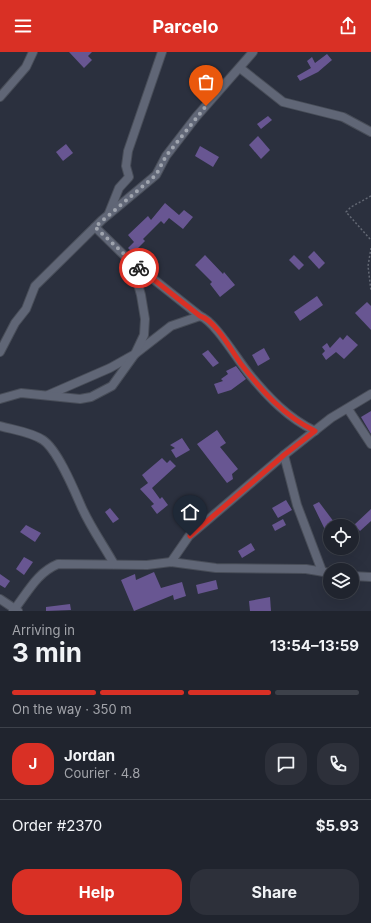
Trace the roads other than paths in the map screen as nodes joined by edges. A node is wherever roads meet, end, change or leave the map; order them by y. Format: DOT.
graph roads {
  1 [pos="33,52"];
  2 [pos="162,52"];
  3 [pos="253,52"];
  4 [pos="240,68"];
  5 [pos="0,97"];
  6 [pos="371,132"];
  7 [pos="109,214"];
  8 [pos="95,227"];
  9 [pos="132,263"];
  10 [pos="200,316"];
  11 [pos="0,352"];
  12 [pos="135,354"];
  13 [pos="371,394"];
  14 [pos="48,395"];
  15 [pos="0,399"];
  16 [pos="348,409"];
  17 [pos="0,426"];
  18 [pos="315,431"];
  19 [pos="371,444"];
  20 [pos="284,455"];
  21 [pos="171,562"];
  22 [pos="114,564"];
  23 [pos="323,565"];
  24 [pos="323,572"];
  25 [pos="359,576"];
  26 [pos="371,577"];
  27 [pos="0,599"];
  28 [pos="15,611"];
  1 -- 5 [label="street"];
  2 -- 7 [label="street"];
  3 -- 4 [label="street"];
  4 -- 6 [label="street"];
  4 -- 7 [label="street"];
  7 -- 8 [label="street"];
  8 -- 9 [label="street"];
  8 -- 11 [label="street"];
  9 -- 10 [label="street"];
  9 -- 12 [label="street"];
  10 -- 12 [label="street"];
  10 -- 18 [label="street"];
  12 -- 14 [label="street"];
  12 -- 14 [label="street"];
  13 -- 16 [label="street"];
  14 -- 15 [label="street"];
  16 -- 18 [label="street"];
  16 -- 19 [label="street"];
  17 -- 22 [label="street"];
  18 -- 20 [label="street"];
  20 -- 21 [label="street"];
  20 -- 23 [label="street"];
  21 -- 22 [label="street"];
  21 -- 24 [label="street"];
  22 -- 28 [label="street"];
  25 -- 26 [label="street"];
  27 -- 28 [label="street"];
}
